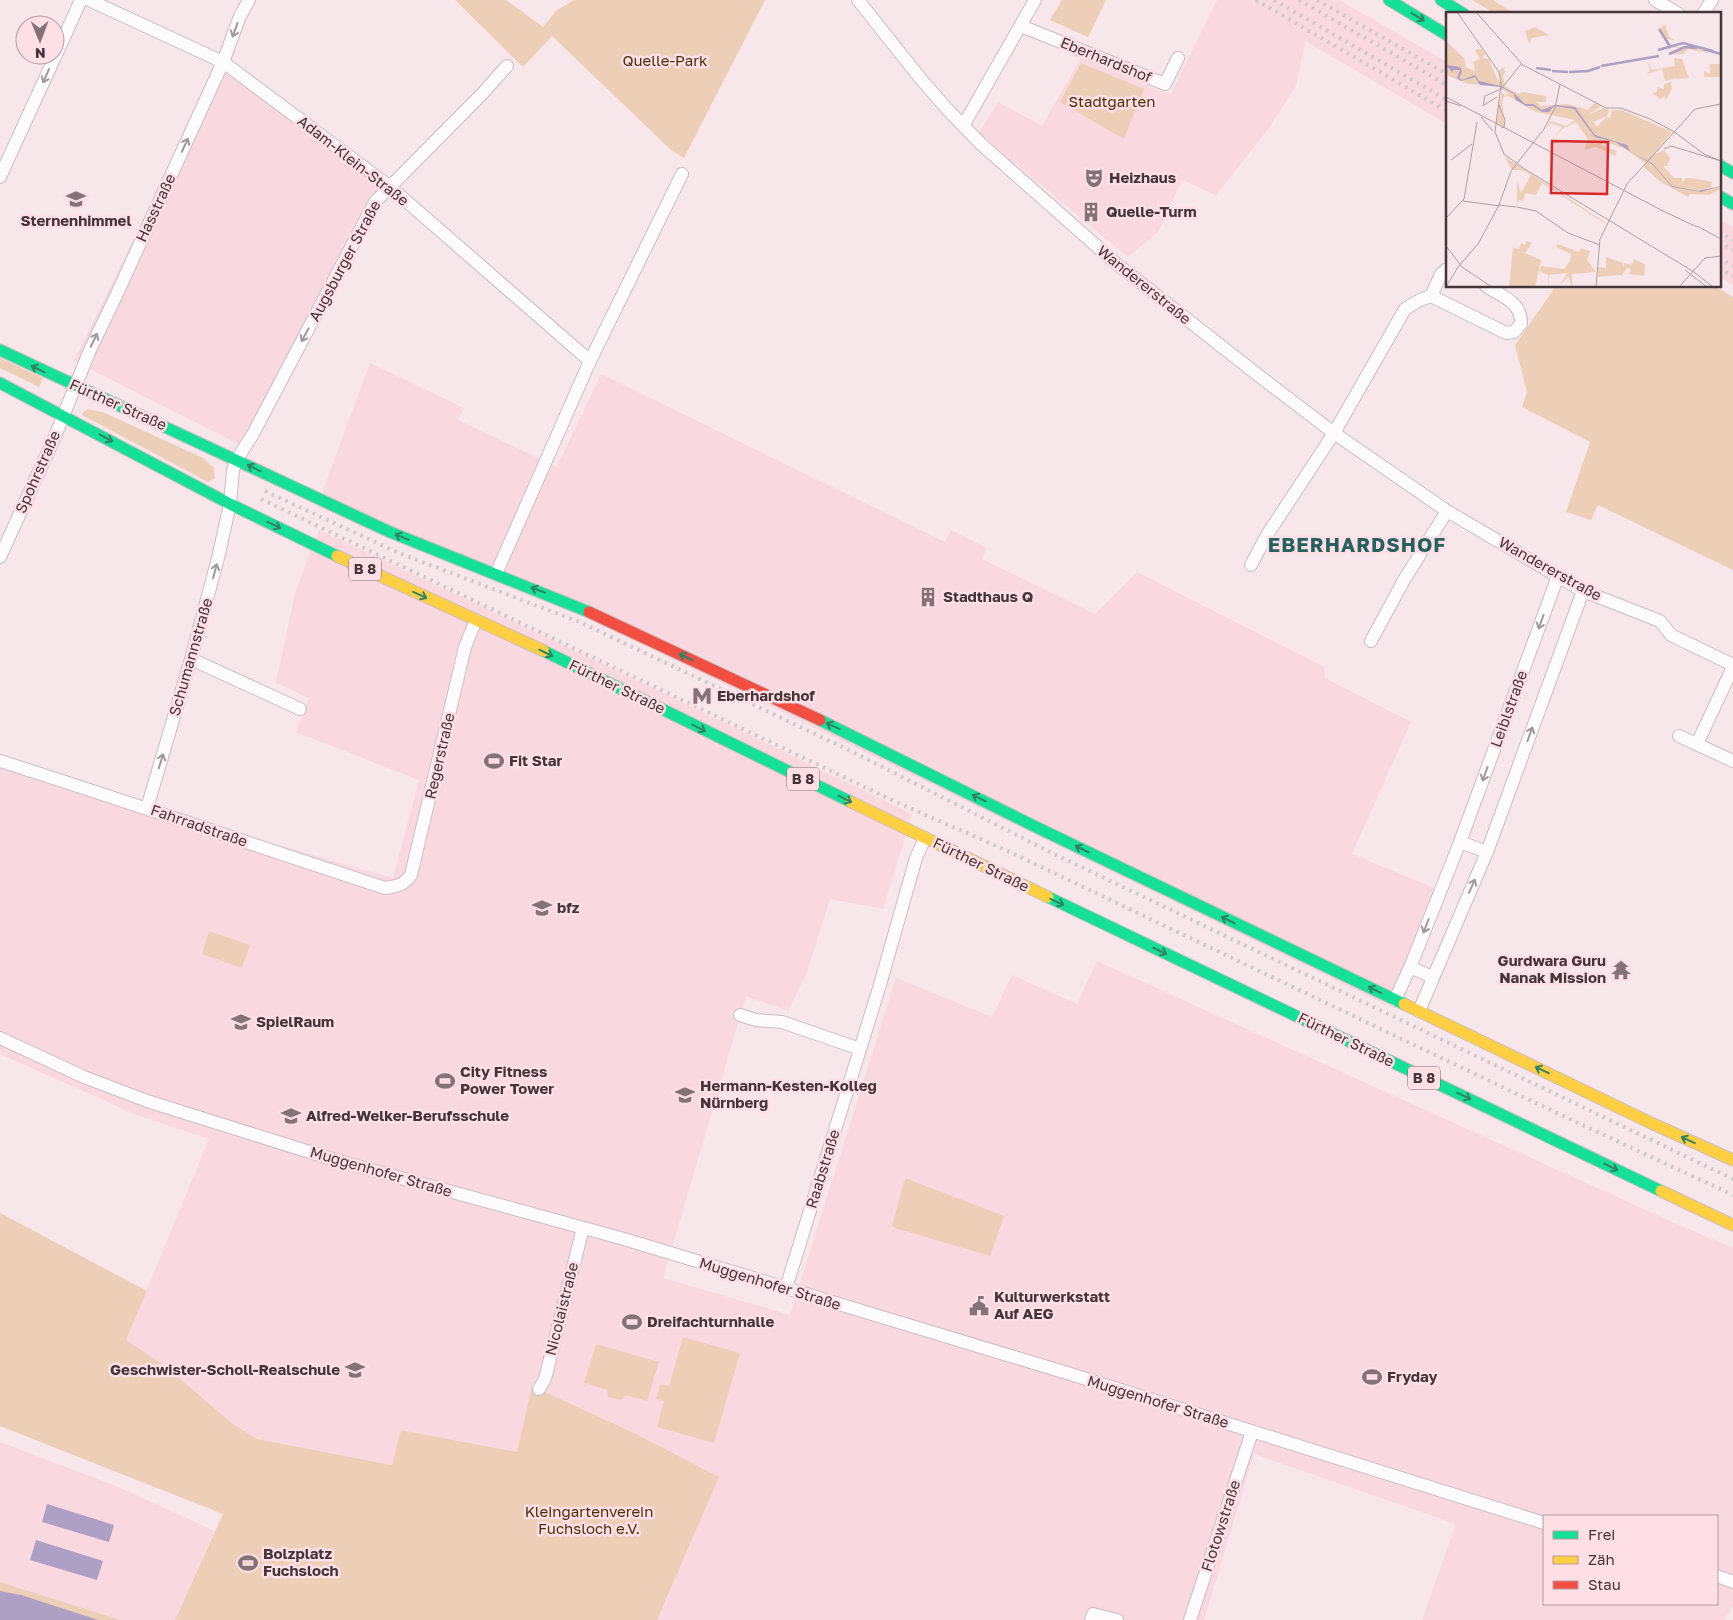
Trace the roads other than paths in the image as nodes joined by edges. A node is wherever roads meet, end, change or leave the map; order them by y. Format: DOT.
graph roads {
  1 [pos="81,0"];
  2 [pos="88,0"];
  3 [pos="249,0"];
  4 [pos="858,0"];
  5 [pos="1035,0"];
  6 [pos="1389,0"];
  7 [pos="1441,0"];
  8 [pos="1655,0"];
  9 [pos="1712,0"];
  10 [pos="1461,12"];
  11 [pos="1676,12"];
  12 [pos="1705,12"];
  13 [pos="1021,26"];
  14 [pos="1446,34"];
  15 [pos="1178,58"];
  16 [pos="223,62"];
  17 [pos="506,66"];
  18 [pos="963,126"];
  19 [pos="1720,166"];
  20 [pos="1733,173"];
  21 [pos="682,174"];
  22 [pos="0,177"];
  23 [pos="389,186"];
  24 [pos="1720,197"];
  25 [pos="1733,204"];
  26 [pos="1446,270"];
  27 [pos="1489,288"];
  28 [pos="1431,296"];
  29 [pos="0,350"];
  30 [pos="590,361"];
  31 [pos="0,383"];
  32 [pos="76,386"];
  33 [pos="63,415"];
  34 [pos="1334,432"];
  35 [pos="237,459"];
  36 [pos="230,504"];
  37 [pos="1447,510"];
  38 [pos="0,557"];
  39 [pos="1251,565"];
  40 [pos="496,574"];
  41 [pos="1558,576"];
  42 [pos="1584,591"];
  43 [pos="476,620"];
  44 [pos="1371,641"];
  45 [pos="191,659"];
  46 [pos="1733,666"];
  47 [pos="300,709"];
  48 [pos="1679,736"];
  49 [pos="1697,744"];
  50 [pos="0,761"];
  51 [pos="1733,761"];
  52 [pos="147,808"];
  53 [pos="925,838"];
  54 [pos="1460,842"];
  55 [pos="1487,852"];
  56 [pos="397,886"];
  57 [pos="1410,967"];
  58 [pos="1432,977"];
  59 [pos="1395,1000"];
  60 [pos="1419,1011"];
  61 [pos="740,1015"];
  62 [pos="0,1038"];
  63 [pos="860,1049"];
  64 [pos="1733,1160"];
  65 [pos="1733,1225"];
  66 [pos="583,1228"];
  67 [pos="786,1288"];
  68 [pos="539,1389"];
  69 [pos="1252,1432"];
  70 [pos="1543,1523"];
  71 [pos="1718,1576"];
  72 [pos="1733,1582"];
  73 [pos="1092,1620"];
  74 [pos="1117,1620"];
  75 [pos="1190,1620"];
  1 -- 22 [label="street, one-way"];
  2 -- 16 [label="street, Adam-Klein-Straße"];
  3 -- 16 [label="street, Hasstraße, one-way"];
  4 -- 18 [label="street, Wandererstraße"];
  5 -- 13 [label="street"];
  6 -- 14 [label="main road, one-way"];
  7 -- 10 [label="main road"];
  8 -- 11 [label="street"];
  9 -- 12 [label="street"];
  13 -- 15 [label="street, Eberhardshof"];
  13 -- 18 [label="street"];
  16 -- 23 [label="street, Adam-Klein-Straße"];
  32 -- 16 [label="street, Hasstraße, one-way"];
  17 -- 23 [label="street, Augsburger Straße"];
  18 -- 34 [label="street, Wandererstraße"];
  19 -- 20 [label="main road"];
  21 -- 30 [label="street"];
  23 -- 30 [label="street, Adam-Klein-Straße"];
  23 -- 35 [label="street, Augsburger Straße, one-way"];
  24 -- 25 [label="main road"];
  26 -- 28 [label="street"];
  27 -- 28 [label="street"];
  28 -- 34 [label="street"];
  32 -- 29 [label="main road, Fürther Straße, one-way"];
  30 -- 40 [label="street"];
  31 -- 33 [label="main road, Fürther Straße / B 8"];
  32 -- 33 [label="street, Hasstraße"];
  32 -- 35 [label="main road, Fürther Straße"];
  33 -- 36 [label="main road, Fürther Straße / B 8, one-way"];
  33 -- 38 [label="street, Spohrstraße"];
  34 -- 37 [label="street, Wandererstraße"];
  34 -- 39 [label="street"];
  35 -- 36 [label="street"];
  40 -- 35 [label="main road, Fürther Straße, one-way"];
  36 -- 43 [label="main road, Fürther Straße / B 8, one-way"];
  45 -- 36 [label="street, Schumannstraße, one-way"];
  37 -- 41 [label="street, Wandererstraße"];
  37 -- 44 [label="street"];
  59 -- 40 [label="main road, Fürther Straße, one-way"];
  41 -- 42 [label="street, Wandererstraße"];
  41 -- 54 [label="street, Leiblstraße, one-way"];
  42 -- 46 [label="street, Wandererstraße"];
  55 -- 42 [label="street, Leiblstraße, one-way"];
  43 -- 53 [label="main road, Fürther Straße / B 8, one-way"];
  43 -- 56 [label="street, Regerstraße"];
  45 -- 47 [label="street"];
  52 -- 45 [label="street, Schumannstraße, one-way"];
  46 -- 49 [label="street"];
  48 -- 49 [label="street"];
  49 -- 51 [label="street"];
  50 -- 52 [label="street, Fahrradstraße"];
  52 -- 56 [label="street, Fahrradstraße"];
  53 -- 63 [label="street, Raabstraße"];
  53 -- 65 [label="main road, Fürther Straße / B 8, one-way"];
  54 -- 55 [label="street"];
  54 -- 57 [label="street, Leiblstraße, one-way"];
  58 -- 55 [label="street, Leiblstraße, one-way"];
  57 -- 58 [label="street"];
  57 -- 59 [label="street, Leiblstraße"];
  58 -- 60 [label="street, Leiblstraße"];
  59 -- 60 [label="main road, Fürther Straße"];
  64 -- 60 [label="main road, Fürther Straße, one-way"];
  61 -- 63 [label="street"];
  62 -- 66 [label="street, Muggenhofer Straße"];
  63 -- 67 [label="street, Raabstraße"];
  66 -- 67 [label="street, Muggenhofer Straße"];
  66 -- 68 [label="street, Nicolaistraße"];
  67 -- 69 [label="street, Muggenhofer Straße"];
  69 -- 70 [label="street, Muggenhofer Straße"];
  69 -- 75 [label="street, Flotowstraße"];
  71 -- 72 [label="street"];
  73 -- 74 [label="street"];
}
